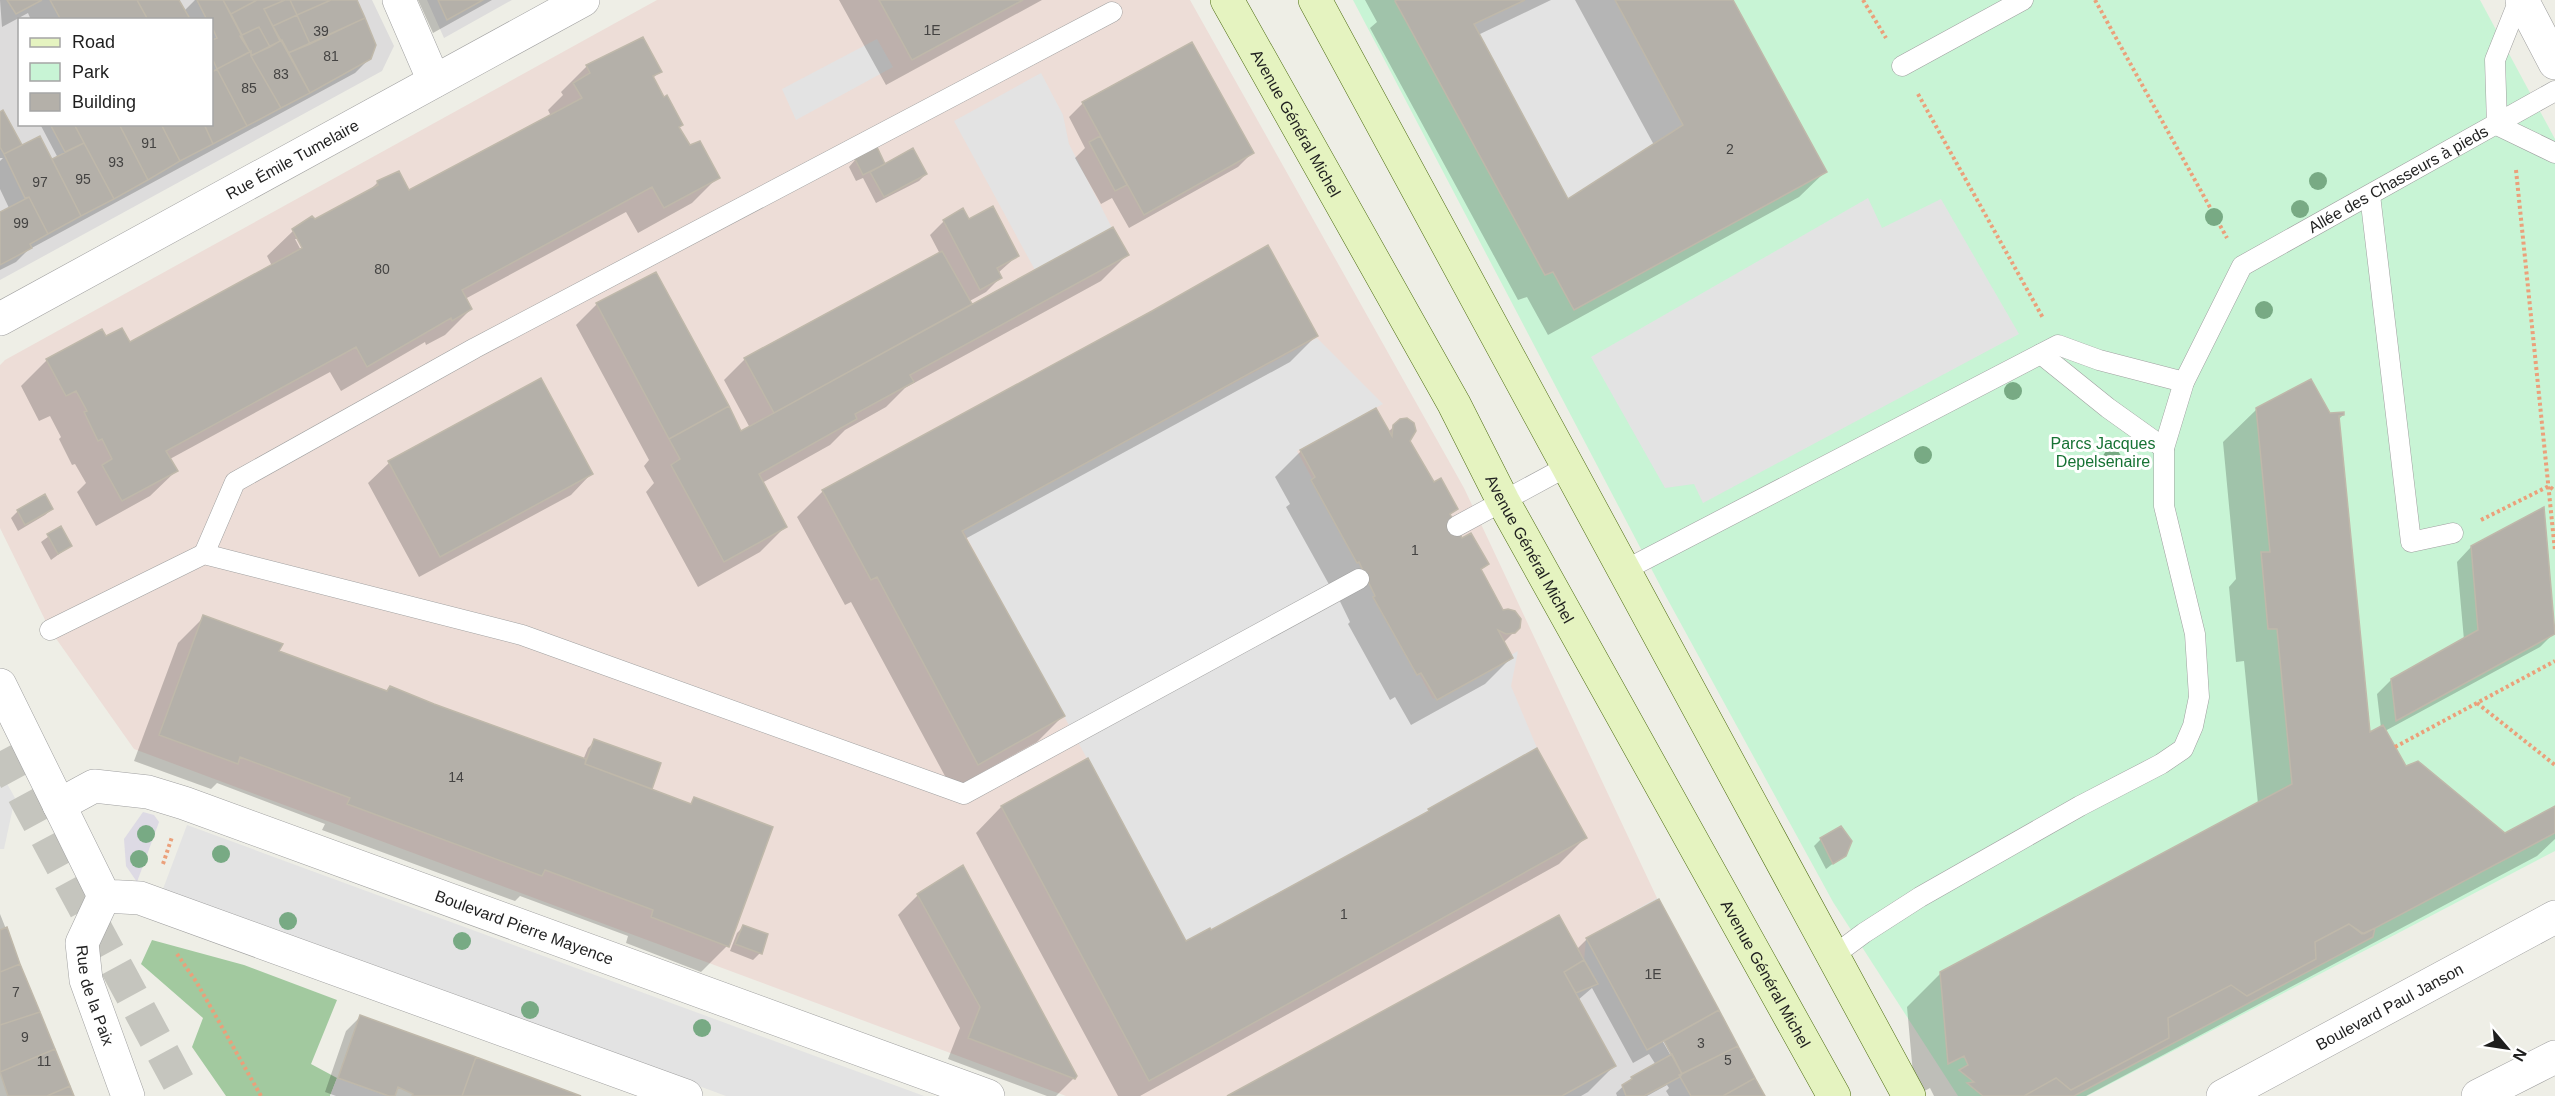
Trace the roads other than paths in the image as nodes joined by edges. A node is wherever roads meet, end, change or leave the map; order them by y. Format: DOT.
graph roads {
  1 [pos="399,0"];
  2 [pos="583,0"];
  3 [pos="1227,0"];
  4 [pos="1315,0"];
  5 [pos="2023,0"];
  6 [pos="2521,0"];
  7 [pos="1112,12"];
  8 [pos="2555,63"];
  9 [pos="1902,66"];
  10 [pos="434,81"];
  11 [pos="2555,91"];
  12 [pos="2497,125"];
  13 [pos="2555,153"];
  14 [pos="2370,195"];
  15 [pos="0,319"];
  16 [pos="2049,349"];
  17 [pos="2184,382"];
  18 [pos="2164,448"];
  19 [pos="1568,466"];
  20 [pos="1503,501"];
  21 [pos="1456,526"];
  22 [pos="2453,533"];
  23 [pos="204,554"];
  24 [pos="1625,570"];
  25 [pos="1359,579"];
  26 [pos="50,630"];
  27 [pos="4,699"];
  28 [pos="59,805"];
  29 [pos="104,896"];
  30 [pos="2555,917"];
  31 [pos="1833,956"];
  32 [pos="2555,1057"];
  33 [pos="128,1096"];
  34 [pos="686,1096"];
  35 [pos="988,1096"];
  36 [pos="1834,1096"];
  37 [pos="1909,1096"];
  38 [pos="2223,1096"];
  39 [pos="2478,1096"];
  1 -- 10 [label="street"];
  2 -- 10 [label="street, Rue Émile Tumelaire"];
  3 -- 20 [label="main road, Avenue Général Michel"];
  4 -- 19 [label="main road"];
  5 -- 9 [label="lane"];
  6 -- 8 [label="street"];
  6 -- 12 [label="lane"];
  7 -- 23 [label="lane"];
  10 -- 15 [label="street, Rue Émile Tumelaire"];
  11 -- 12 [label="lane, Allée des Chasseurs à pieds"];
  12 -- 13 [label="lane"];
  12 -- 14 [label="lane, Allée des Chasseurs à pieds"];
  14 -- 17 [label="lane, Allée des Chasseurs à pieds"];
  14 -- 22 [label="lane"];
  16 -- 17 [label="lane"];
  16 -- 18 [label="lane"];
  16 -- 24 [label="lane"];
  17 -- 18 [label="lane"];
  18 -- 31 [label="lane"];
  19 -- 20 [label="lane"];
  19 -- 24 [label="main road"];
  20 -- 21 [label="lane"];
  20 -- 36 [label="main road, Avenue Général Michel"];
  23 -- 25 [label="lane"];
  23 -- 26 [label="lane"];
  24 -- 31 [label="main road"];
  27 -- 28 [label="street"];
  28 -- 29 [label="street"];
  28 -- 35 [label="street, Boulevard Pierre Mayence"];
  29 -- 33 [label="street, Rue de la Paix"];
  29 -- 34 [label="street"];
  30 -- 38 [label="street, Boulevard Paul Janson"];
  31 -- 37 [label="main road"];
  32 -- 39 [label="street"];
}
